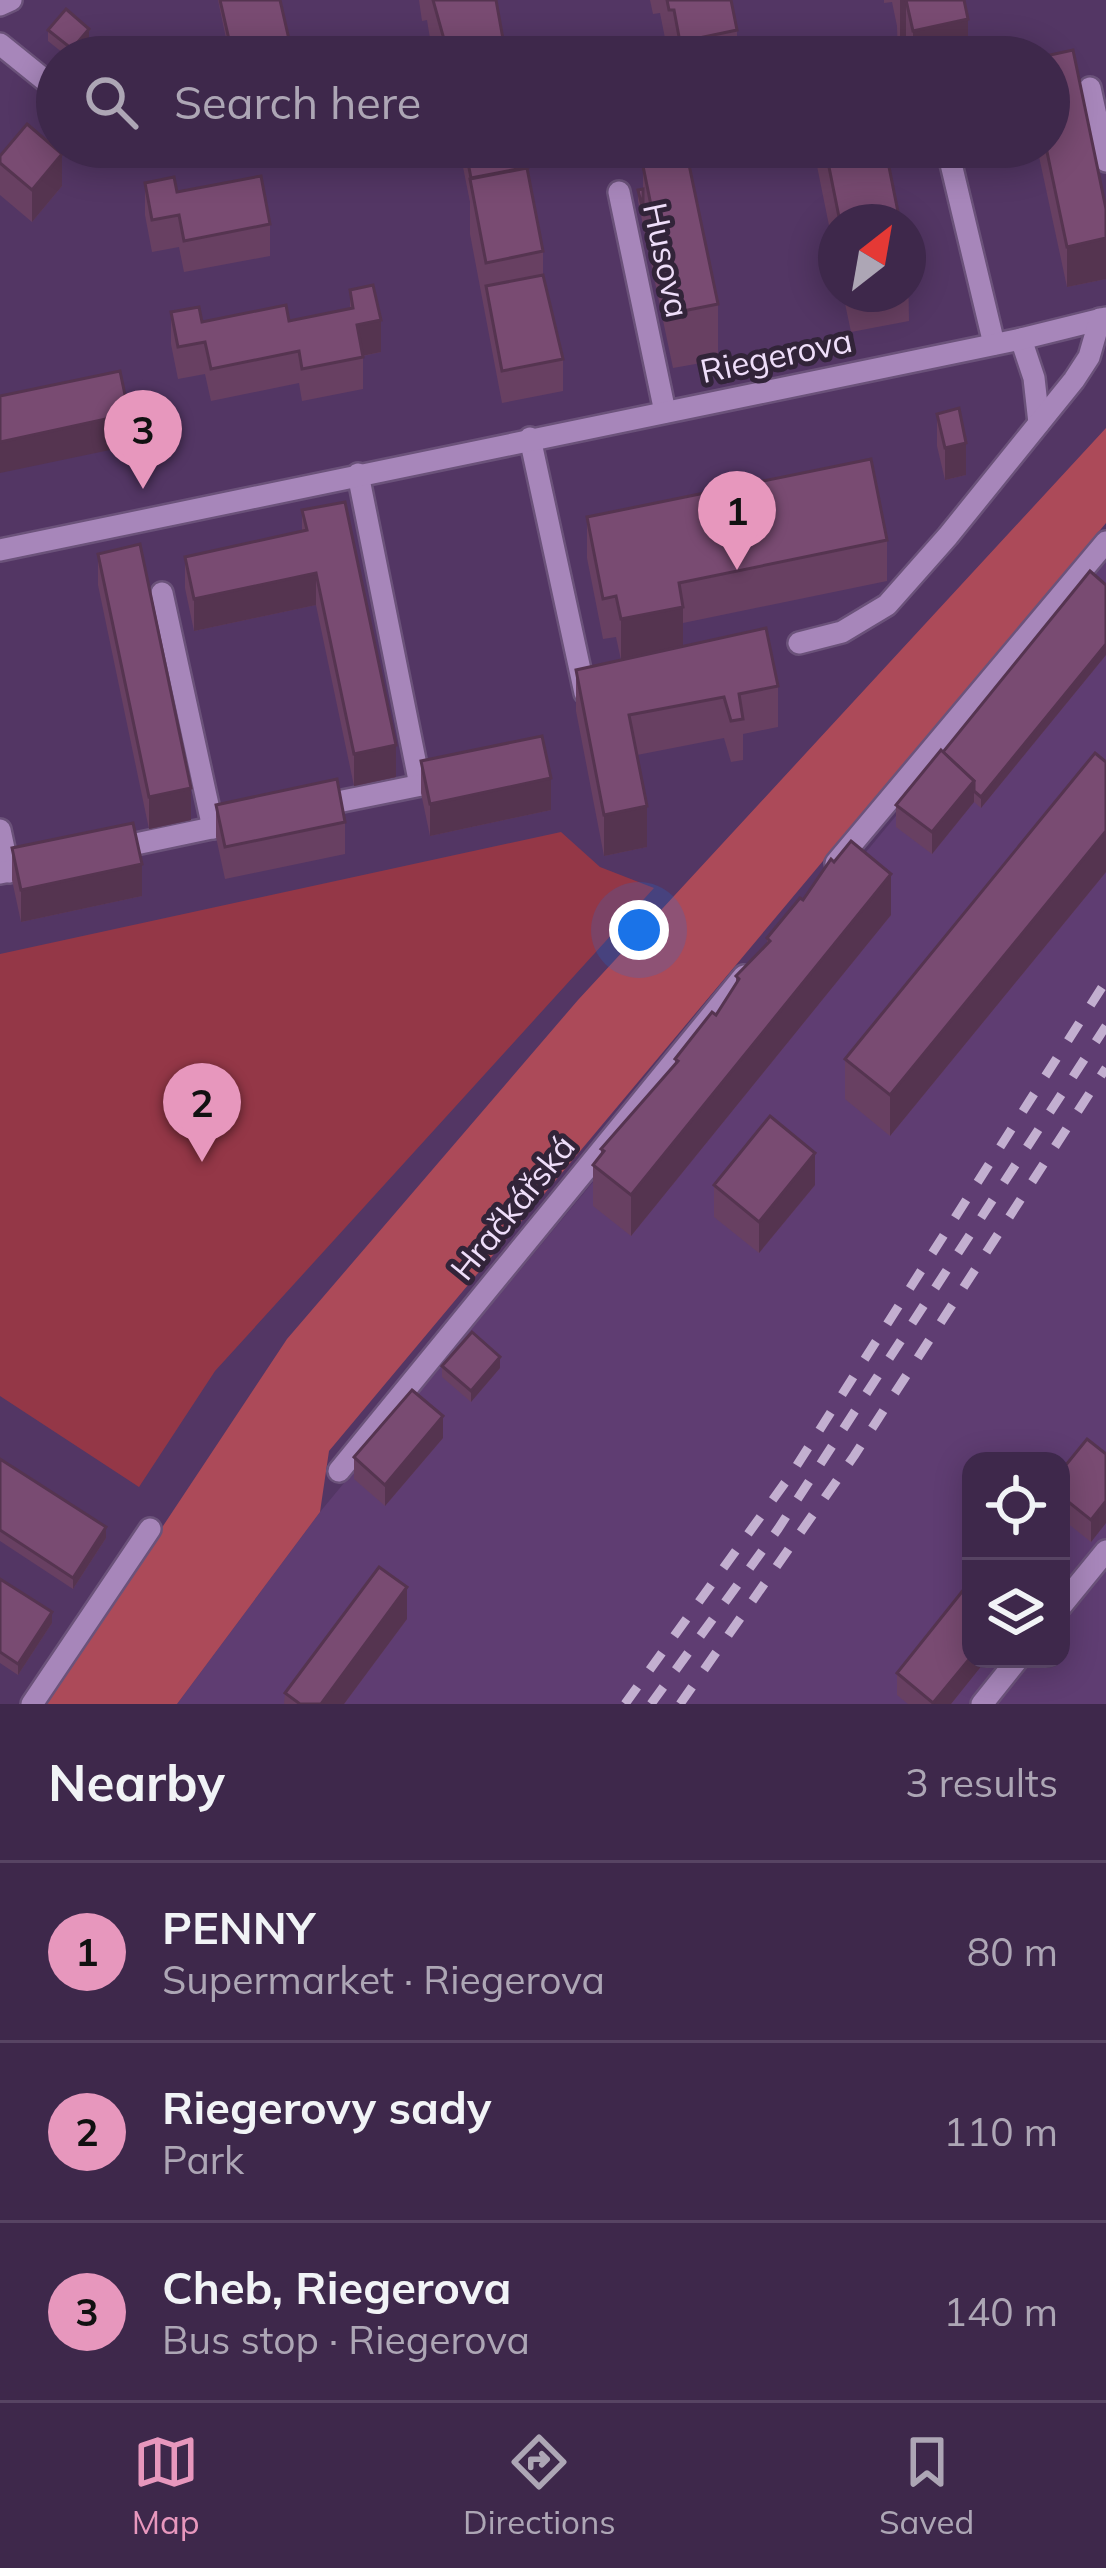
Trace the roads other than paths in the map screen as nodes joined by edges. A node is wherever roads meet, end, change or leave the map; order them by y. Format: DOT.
graph roads {
  1 [pos="11,0"];
  2 [pos="0,5"];
  3 [pos="0,44"];
  4 [pos="36,73"];
  5 [pos="1090,88"];
  6 [pos="1106,161"];
  7 [pos="952,168"];
  8 [pos="619,192"];
  9 [pos="1103,318"];
  10 [pos="1021,339"];
  11 [pos="994,344"];
  12 [pos="665,412"];
  13 [pos="1039,423"];
  14 [pos="530,438"];
  15 [pos="358,474"];
  16 [pos="1106,542"];
  17 [pos="0,550"];
  18 [pos="162,593"];
  19 [pos="799,643"];
  20 [pos="605,689"];
  21 [pos="466,776"];
  22 [pos="420,785"];
  23 [pos="297,810"];
  24 [pos="255,819"];
  25 [pos="213,828"];
  26 [pos="0,830"];
  27 [pos="4,872"];
  28 [pos="824,879"];
  29 [pos="763,953"];
  30 [pos="338,1471"];
  31 [pos="150,1529"];
  32 [pos="1106,1551"];
  33 [pos="1070,1595"];
  34 [pos="1011,1668"];
  35 [pos="32,1704"];
  36 [pos="982,1704"];
  1 -- 2 [label="street"];
  3 -- 4 [label="street"];
  5 -- 6 [label="street"];
  7 -- 11 [label="street"];
  8 -- 12 [label="street, Husova"];
  9 -- 10 [label="street, Riegerova"];
  9 -- 13 [label="street"];
  10 -- 11 [label="street, Riegerova"];
  10 -- 13 [label="street"];
  11 -- 12 [label="street, Riegerova"];
  12 -- 14 [label="street, Riegerova"];
  13 -- 19 [label="street"];
  14 -- 15 [label="street, Riegerova"];
  14 -- 20 [label="street"];
  15 -- 17 [label="street, Riegerova"];
  15 -- 22 [label="street"];
  16 -- 28 [label="street"];
  18 -- 25 [label="street"];
  21 -- 22 [label="street"];
  22 -- 23 [label="street"];
  24 -- 25 [label="street"];
  25 -- 27 [label="street"];
  26 -- 27 [label="street"];
  29 -- 30 [label="street, Hračkářská"];
  31 -- 35 [label="street"];
  32 -- 33 [label="street"];
  34 -- 36 [label="street"];
}
